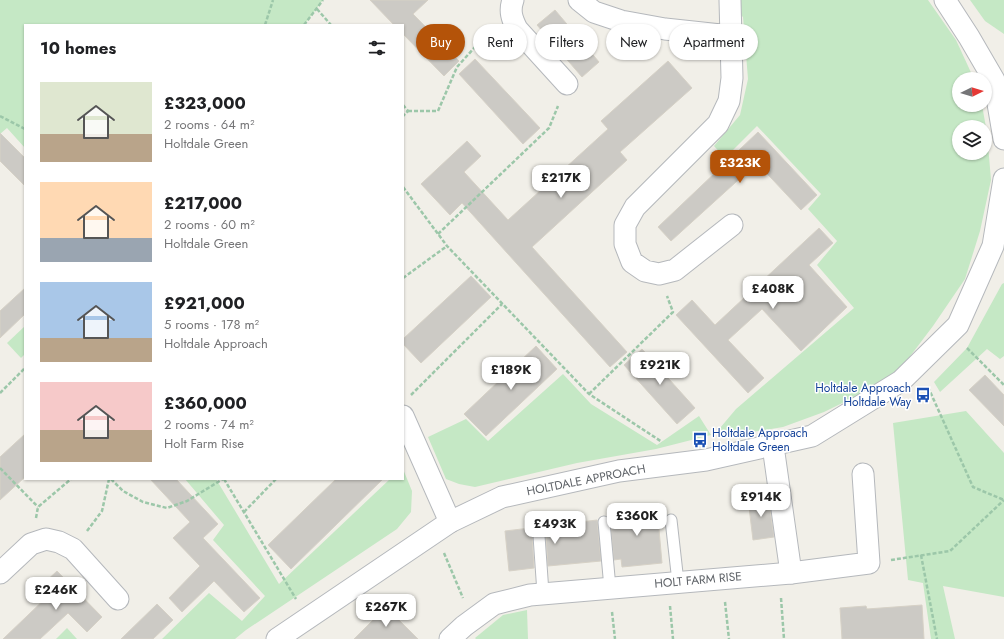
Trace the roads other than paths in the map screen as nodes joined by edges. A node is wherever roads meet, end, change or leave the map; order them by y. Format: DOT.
graph roads {
  1 [pos="579,0"];
  2 [pos="730,0"];
  3 [pos="945,0"];
  4 [pos="512,4"];
  5 [pos="730,24"];
  6 [pos="669,29"];
  7 [pos="731,60"];
  8 [pos="999,77"];
  9 [pos="568,84"];
  10 [pos="1004,139"];
  11 [pos="1004,179"];
  12 [pos="732,225"];
  13 [pos="999,248"];
  14 [pos="406,407"];
  15 [pos="773,446"];
  16 [pos="863,474"];
  17 [pos="671,520"];
  18 [pos="604,522"];
  19 [pos="442,527"];
  20 [pos="539,536"];
  21 [pos="0,573"];
  22 [pos="785,573"];
  23 [pos="673,583"];
  24 [pos="610,588"];
  25 [pos="543,593"];
  26 [pos="118,599"];
  27 [pos="277,639"];
  28 [pos="450,639"];
  1 -- 6 [label="street"];
  2 -- 5 [label="street"];
  3 -- 8 [label="street"];
  4 -- 9 [label="street"];
  7 -- 12 [label="street"];
  8 -- 10 [label="street"];
  11 -- 13 [label="street, HOLTDALE APPROACH"];
  13 -- 15 [label="street, HOLTDALE APPROACH"];
  14 -- 19 [label="street"];
  15 -- 19 [label="street, HOLTDALE APPROACH"];
  15 -- 22 [label="street"];
  16 -- 22 [label="street, HOLT FARM RISE"];
  17 -- 23 [label="lane"];
  18 -- 24 [label="lane"];
  19 -- 27 [label="street, HOLTDALE APPROACH"];
  20 -- 25 [label="lane"];
  21 -- 26 [label="street"];
  22 -- 23 [label="street, HOLT FARM RISE"];
  23 -- 24 [label="street, HOLT FARM RISE"];
  24 -- 25 [label="street, HOLT FARM RISE"];
  25 -- 28 [label="street, HOLT FARM RISE"];
}
